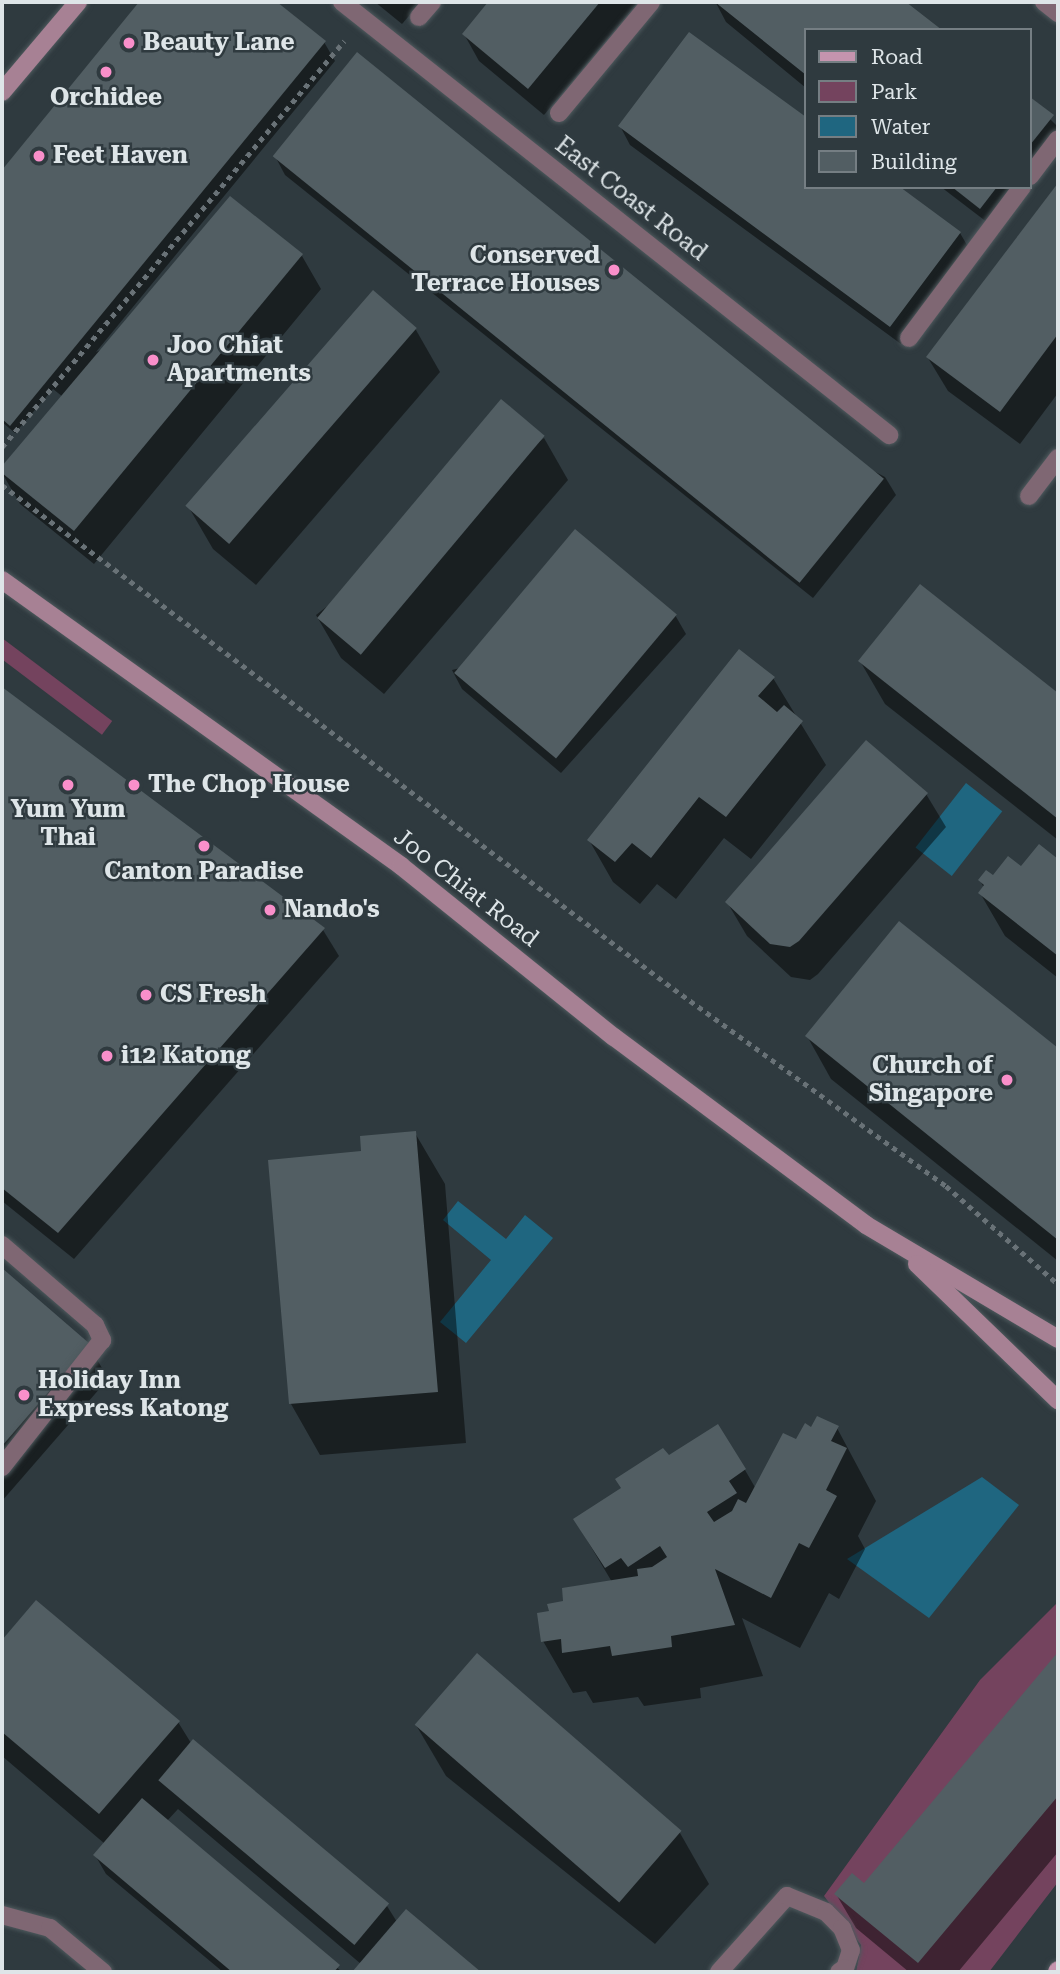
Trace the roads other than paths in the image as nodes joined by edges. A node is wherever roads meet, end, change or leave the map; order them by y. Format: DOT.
graph roads {
  1 [pos="78,2"];
  2 [pos="342,2"];
  3 [pos="432,2"];
  4 [pos="651,2"];
  5 [pos="1044,2"];
  6 [pos="1058,13"];
  7 [pos="419,17"];
  8 [pos="2,92"];
  9 [pos="559,113"];
  10 [pos="1058,139"];
  11 [pos="1032,173"];
  12 [pos="1021,189"];
  13 [pos="909,338"];
  14 [pos="889,435"];
  15 [pos="1058,458"];
  16 [pos="1029,496"];
  17 [pos="2,580"];
  18 [pos="895,1243"];
  19 [pos="2,1245"];
  20 [pos="1058,1339"];
  21 [pos="1058,1400"];
  22 [pos="2,1467"];
  23 [pos="2,1915"];
  24 [pos="103,1972"];
  25 [pos="719,1972"];
  26 [pos="839,1972"];
  1 -- 8 [label="street"];
  2 -- 14 [label="street, East Coast Road"];
  3 -- 7 [label="street"];
  4 -- 9 [label="street"];
  5 -- 6 [label="street"];
  10 -- 11 [label="street"];
  12 -- 13 [label="street"];
  15 -- 16 [label="street"];
  17 -- 18 [label="street, Joo Chiat Road"];
  18 -- 20 [label="street, Joo Chiat Road"];
  18 -- 21 [label="street, Joo Chiat Road"];
  19 -- 22 [label="street"];
  23 -- 24 [label="street"];
  25 -- 26 [label="street"];
}
